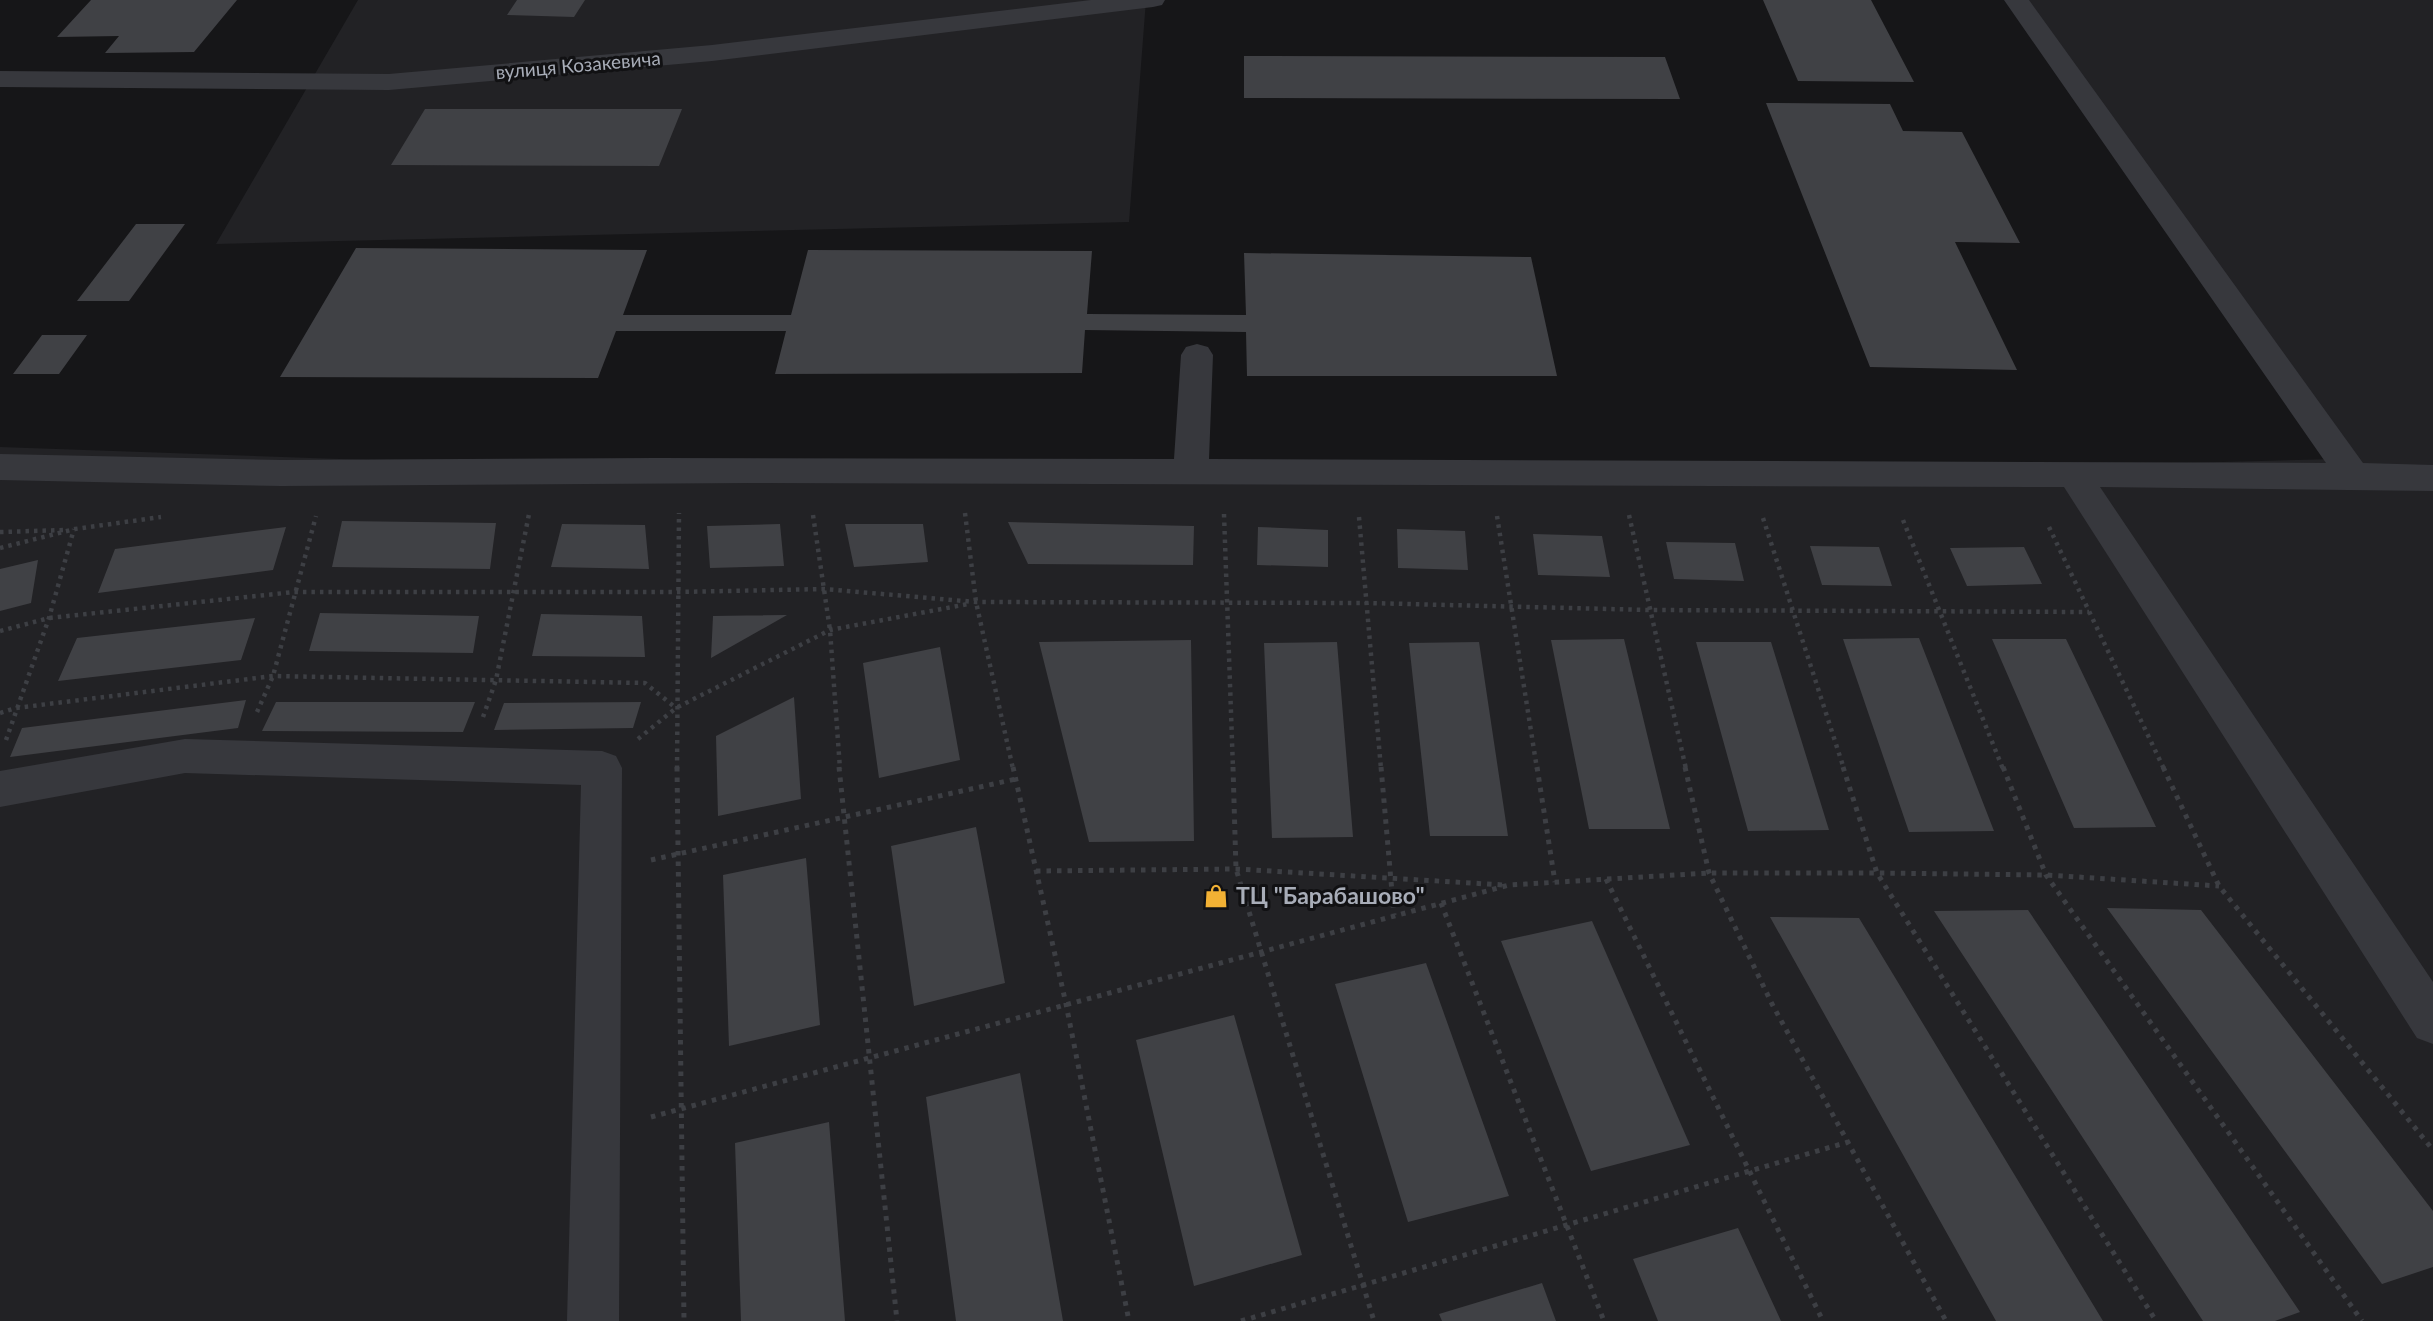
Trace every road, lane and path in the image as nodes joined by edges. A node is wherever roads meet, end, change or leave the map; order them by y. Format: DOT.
graph roads {
  1 [pos="1153,0"];
  2 [pos="2017,0"];
  3 [pos="0,79"];
  4 [pos="1197,355"];
  5 [pos="0,467"];
  6 [pos="1191,472"];
  7 [pos="2074,475"];
  8 [pos="2353,475"];
  9 [pos="2433,478"];
  10 [pos="531,501"];
  11 [pos="680,501"];
  12 [pos="811,501"];
  13 [pos="964,502"];
  14 [pos="319,505"];
  15 [pos="1224,506"];
  16 [pos="1359,509"];
  17 [pos="1496,512"];
  18 [pos="1629,515"];
  19 [pos="1763,518"];
  20 [pos="1903,520"];
  21 [pos="2046,522"];
  22 [pos="0,532"];
  23 [pos="824,589"];
  24 [pos="294,592"];
  25 [pos="514,592"];
  26 [pos="678,592"];
  27 [pos="976,602"];
  28 [pos="1227,603"];
  29 [pos="1367,603"];
  30 [pos="1511,609"];
  31 [pos="1650,610"];
  32 [pos="1939,610"];
  33 [pos="1794,612"];
  34 [pos="2089,612"];
  35 [pos="49,618"];
  36 [pos="830,630"];
  37 [pos="0,631"];
  38 [pos="272,676"];
  39 [pos="496,680"];
  40 [pos="16,708"];
  41 [pos="676,708"];
  42 [pos="0,713"];
  43 [pos="4,746"];
  44 [pos="238,758"];
  45 [pos="467,764"];
  46 [pos="601,768"];
  47 [pos="1016,779"];
  48 [pos="0,789"];
  49 [pos="844,819"];
  50 [pos="678,854"];
  51 [pos="1236,869"];
  52 [pos="600,870"];
  53 [pos="1036,872"];
  54 [pos="1709,873"];
  55 [pos="1877,873"];
  56 [pos="2046,875"];
  57 [pos="1391,878"];
  58 [pos="1605,879"];
  59 [pos="1555,882"];
  60 [pos="1509,885"];
  61 [pos="2218,886"];
  62 [pos="1441,903"];
  63 [pos="1394,915"];
  64 [pos="1260,951"];
  65 [pos="1066,1004"];
  66 [pos="2433,1022"];
  67 [pos="869,1057"];
  68 [pos="678,1110"];
  69 [pos="596,1131"];
  70 [pos="1848,1142"];
  71 [pos="2433,1150"];
  72 [pos="1748,1171"];
  73 [pos="1566,1225"];
  74 [pos="1364,1285"];
  75 [pos="593,1321"];
  76 [pos="684,1321"];
  77 [pos="897,1321"];
  78 [pos="1129,1321"];
  79 [pos="1241,1321"];
  80 [pos="1374,1321"];
  81 [pos="1604,1321"];
  82 [pos="1823,1321"];
  83 [pos="1945,1321"];
  84 [pos="2155,1321"];
  85 [pos="2362,1321"];
  1 -- 3 [label="street, вулиця Козакевича"];
  2 -- 8 [label="street"];
  4 -- 6 [label="street"];
  5 -- 6 [label="street"];
  6 -- 7 [label="street"];
  7 -- 8 [label="street"];
  7 -- 66 [label="street"];
  8 -- 9 [label="street"];
  10 -- 25 [label="path"];
  11 -- 26 [label="path"];
  12 -- 23 [label="path"];
  13 -- 27 [label="path"];
  14 -- 24 [label="path"];
  15 -- 28 [label="path"];
  16 -- 29 [label="path"];
  17 -- 30 [label="path"];
  18 -- 31 [label="path"];
  19 -- 33 [label="path"];
  20 -- 32 [label="path"];
  21 -- 34 [label="path"];
  22 -- 35 [label="path"];
  23 -- 26 [label="path"];
  23 -- 27 [label="path"];
  23 -- 36 [label="path"];
  24 -- 25 [label="path"];
  24 -- 35 [label="path"];
  24 -- 38 [label="path"];
  25 -- 26 [label="path"];
  25 -- 39 [label="path"];
  26 -- 41 [label="path"];
  27 -- 28 [label="path"];
  27 -- 36 [label="path"];
  27 -- 47 [label="path"];
  28 -- 29 [label="path"];
  28 -- 51 [label="path"];
  29 -- 30 [label="path"];
  29 -- 57 [label="path"];
  30 -- 31 [label="path"];
  30 -- 59 [label="path"];
  31 -- 33 [label="path"];
  31 -- 54 [label="path"];
  32 -- 33 [label="path"];
  32 -- 34 [label="path"];
  32 -- 56 [label="path"];
  33 -- 55 [label="path"];
  34 -- 61 [label="path"];
  35 -- 37 [label="path"];
  35 -- 40 [label="path"];
  36 -- 41 [label="path"];
  36 -- 49 [label="path"];
  38 -- 39 [label="path"];
  38 -- 40 [label="path"];
  38 -- 44 [label="path"];
  39 -- 41 [label="path"];
  39 -- 45 [label="path"];
  40 -- 42 [label="path"];
  40 -- 43 [label="path"];
  41 -- 46 [label="path"];
  41 -- 50 [label="path"];
  44 -- 45 [label="street"];
  44 -- 48 [label="street"];
  45 -- 46 [label="street"];
  46 -- 52 [label="street"];
  47 -- 49 [label="path"];
  47 -- 53 [label="path"];
  49 -- 50 [label="path"];
  49 -- 67 [label="path"];
  50 -- 52 [label="path"];
  50 -- 68 [label="path"];
  51 -- 53 [label="path"];
  51 -- 57 [label="path"];
  51 -- 64 [label="path"];
  52 -- 69 [label="street"];
  53 -- 65 [label="path"];
  54 -- 55 [label="path"];
  54 -- 58 [label="path"];
  54 -- 70 [label="path"];
  55 -- 56 [label="path"];
  55 -- 84 [label="path"];
  56 -- 61 [label="path"];
  56 -- 85 [label="path"];
  57 -- 60 [label="path"];
  57 -- 63 [label="path"];
  58 -- 59 [label="path"];
  58 -- 72 [label="path"];
  59 -- 60 [label="path"];
  60 -- 62 [label="path"];
  61 -- 71 [label="path"];
  62 -- 63 [label="path"];
  62 -- 73 [label="path"];
  63 -- 64 [label="path"];
  64 -- 65 [label="path"];
  64 -- 74 [label="path"];
  65 -- 67 [label="path"];
  65 -- 78 [label="path"];
  67 -- 68 [label="path"];
  67 -- 77 [label="path"];
  68 -- 69 [label="path"];
  68 -- 76 [label="path"];
  69 -- 75 [label="street"];
  70 -- 72 [label="path"];
  70 -- 83 [label="path"];
  72 -- 73 [label="path"];
  72 -- 82 [label="path"];
  73 -- 74 [label="path"];
  73 -- 81 [label="path"];
  74 -- 79 [label="path"];
  74 -- 80 [label="path"];
}
